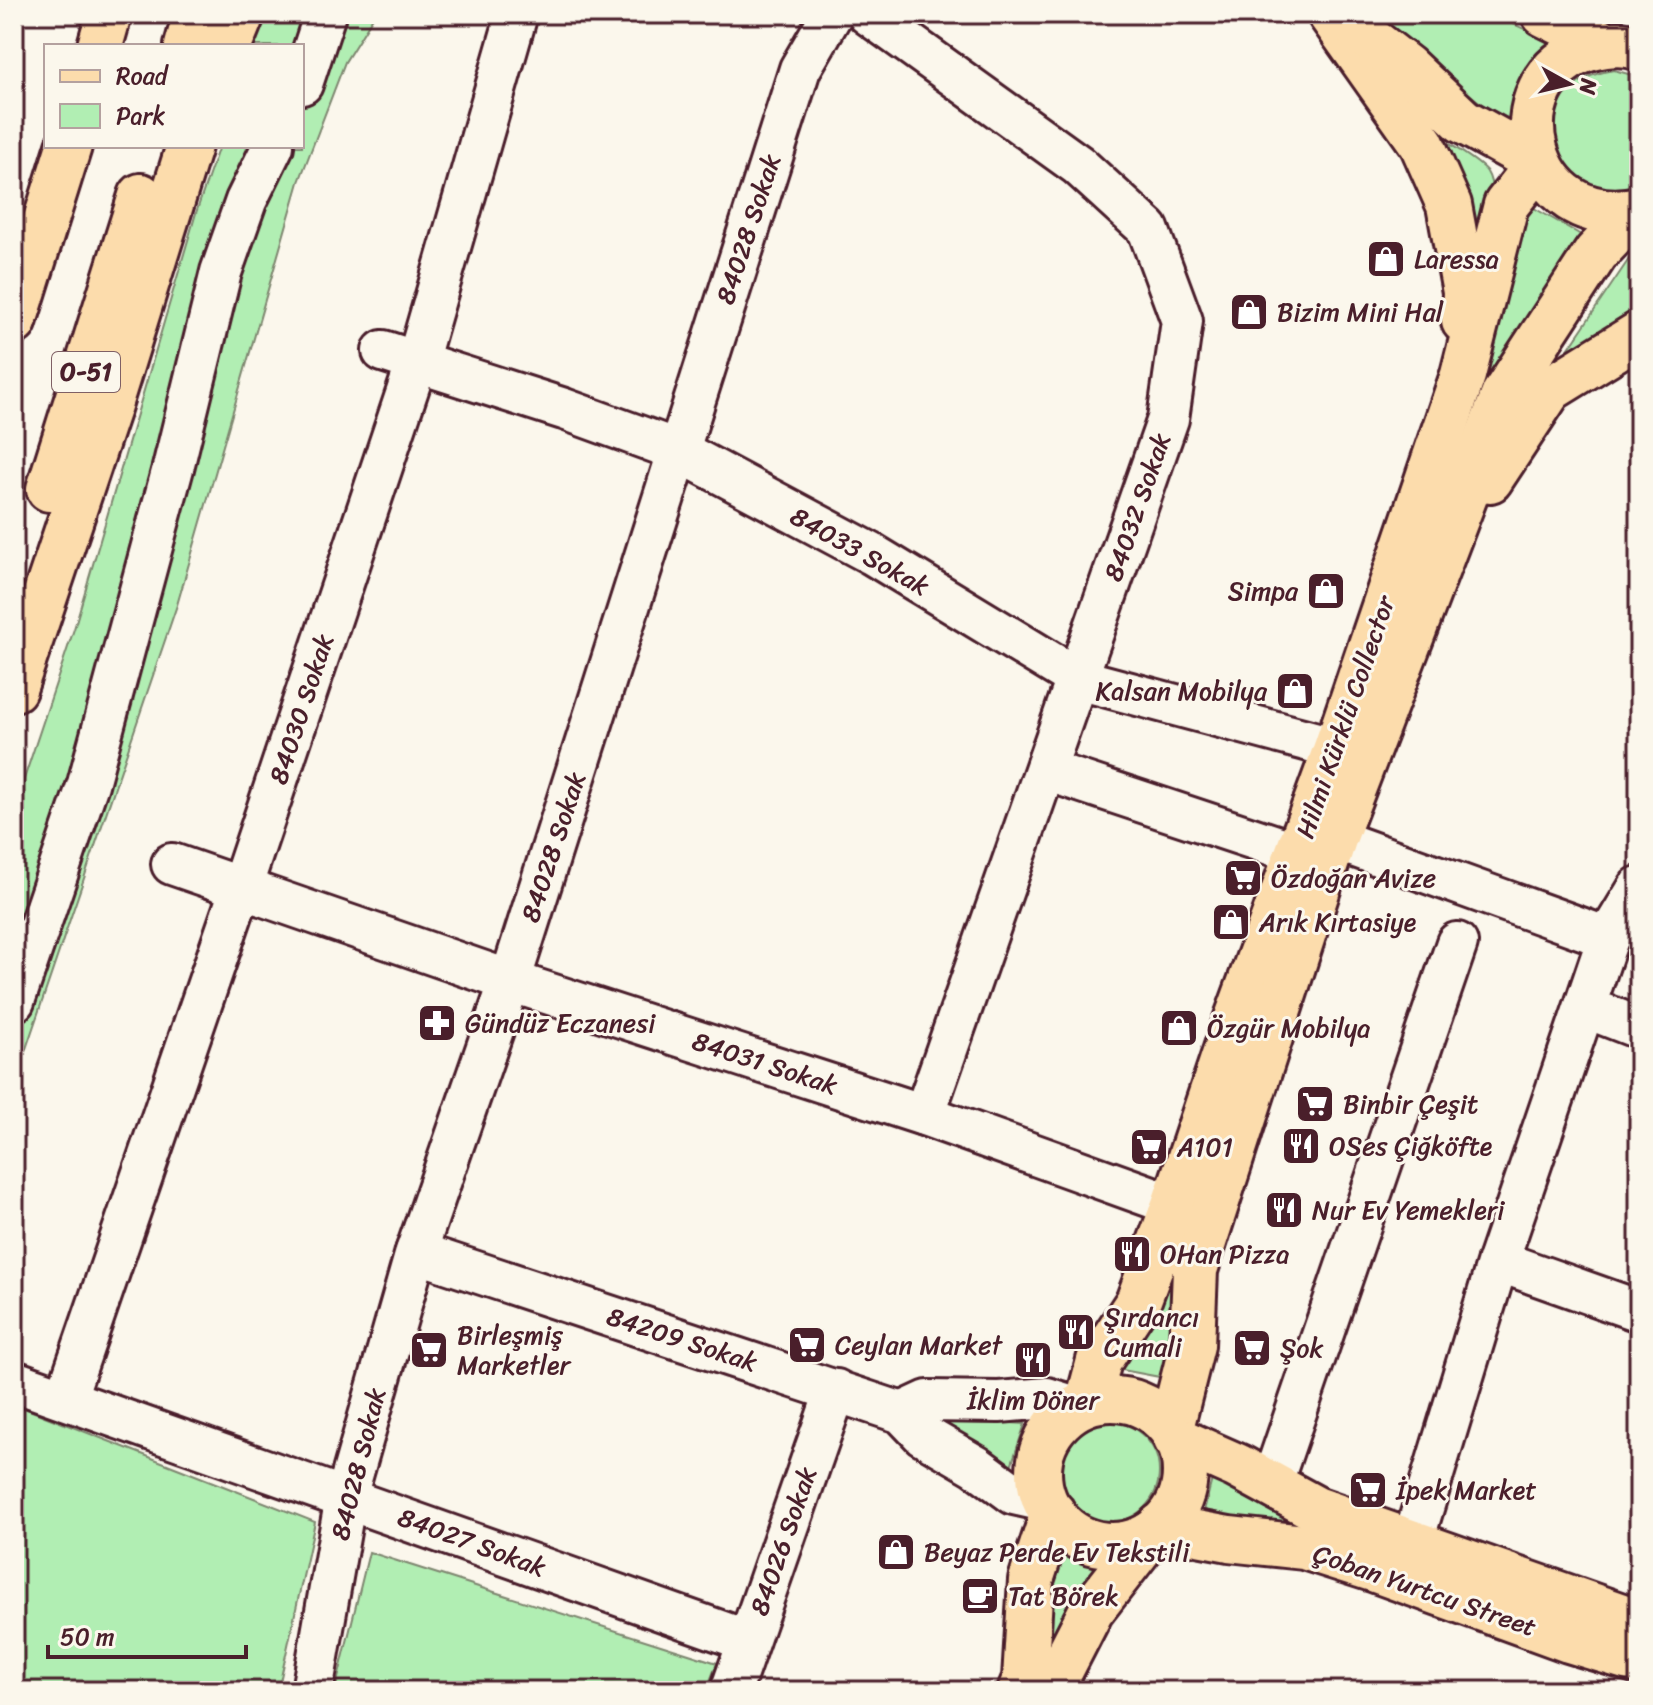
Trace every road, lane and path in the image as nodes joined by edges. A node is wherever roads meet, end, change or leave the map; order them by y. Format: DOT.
graph roads {
  1 [pos="79,14"];
  2 [pos="109,14"];
  3 [pos="196,14"];
  4 [pos="242,14"];
  5 [pos="325,14"];
  6 [pos="517,14"];
  7 [pos="832,14"];
  8 [pos="868,14"];
  9 [pos="1330,14"];
  10 [pos="1338,14"];
  11 [pos="1544,14"];
  12 [pos="1620,35"];
  13 [pos="70,44"];
  14 [pos="101,44"];
  15 [pos="188,44"];
  16 [pos="230,44"];
  17 [pos="304,78"];
  18 [pos="44,133"];
  19 [pos="68,148"];
  20 [pos="156,148"];
  21 [pos="188,148"];
  22 [pos="272,148"];
  23 [pos="1539,163"];
  24 [pos="1638,210"];
  25 [pos="14,234"];
  26 [pos="14,322"];
  27 [pos="1639,334"];
  28 [pos="400,356"];
  29 [pos="1463,375"];
  30 [pos="677,450"];
  31 [pos="1448,542"];
  32 [pos="14,598"];
  33 [pos="1078,679"];
  34 [pos="14,689"];
  35 [pos="1336,748"];
  36 [pos="1046,770"];
  37 [pos="1316,846"];
  38 [pos="172,864"];
  39 [pos="1639,887"];
  40 [pos="241,888"];
  41 [pos="1608,938"];
  42 [pos="1457,943"];
  43 [pos="510,981"];
  44 [pos="14,1001"];
  45 [pos="1585,1007"];
  46 [pos="1639,1028"];
  47 [pos="924,1115"];
  48 [pos="1174,1205"];
  49 [pos="416,1252"];
  50 [pos="1498,1261"];
  51 [pos="1639,1311"];
  52 [pos="14,1381"];
  53 [pos="836,1390"];
  54 [pos="66,1397"];
  55 [pos="1084,1405"];
  56 [pos="902,1413"];
  57 [pos="1174,1434"];
  58 [pos="1271,1485"];
  59 [pos="346,1497"];
  60 [pos="1049,1507"];
  61 [pos="1156,1530"];
  62 [pos="1412,1544"];
  63 [pos="1639,1622"];
  64 [pos="748,1641"];
  65 [pos="1639,1661"];
  66 [pos="312,1691"];
  67 [pos="731,1691"];
  68 [pos="1020,1691"];
  69 [pos="1050,1691"];
  1 -- 13 [label="main road"];
  2 -- 14 [label="main road"];
  3 -- 15 [label="main road"];
  4 -- 16 [label="main road"];
  5 -- 17 [label="street"];
  6 -- 28 [label="street, 84030 Sokak"];
  7 -- 30 [label="street, 84028 Sokak"];
  8 -- 33 [label="street, 84032 Sokak"];
  9 -- 29 [label="main road"];
  10 -- 23 [label="main road"];
  11 -- 12 [label="main road"];
  12 -- 23 [label="main road"];
  18 -- 25 [label="main road"];
  19 -- 26 [label="main road"];
  20 -- 32 [label="main road, O-51"];
  21 -- 34 [label="main road"];
  22 -- 44 [label="street"];
  23 -- 24 [label="main road"];
  23 -- 29 [label="main road, Hilmi Kürklü Collector"];
  24 -- 31 [label="main road, Hilmi Kürklü Collector"];
  27 -- 31 [label="main road"];
  28 -- 30 [label="street, 84033 Sokak"];
  28 -- 40 [label="street, 84030 Sokak"];
  29 -- 35 [label="main road, Hilmi Kürklü Collector"];
  30 -- 33 [label="street, 84033 Sokak"];
  30 -- 43 [label="street, 84028 Sokak"];
  31 -- 37 [label="main road, Hilmi Kürklü Collector"];
  33 -- 35 [label="street, 84033 Sokak"];
  33 -- 36 [label="street, 84032 Sokak"];
  35 -- 37 [label="main road, Hilmi Kürklü Collector"];
  36 -- 37 [label="street"];
  36 -- 47 [label="street, 84032 Sokak"];
  37 -- 41 [label="street"];
  37 -- 48 [label="main road, Hilmi Kürklü Collector"];
  37 -- 57 [label="main road, Hilmi Kürklü Collector"];
  38 -- 40 [label="street, 84031 Sokak"];
  39 -- 41 [label="street"];
  40 -- 43 [label="street, 84031 Sokak"];
  40 -- 54 [label="street, 84030 Sokak"];
  41 -- 45 [label="street"];
  42 -- 58 [label="street"];
  43 -- 47 [label="street, 84031 Sokak"];
  43 -- 49 [label="street, 84028 Sokak"];
  45 -- 46 [label="street"];
  45 -- 50 [label="street"];
  47 -- 48 [label="street, 84031 Sokak"];
  48 -- 55 [label="main road, Hilmi Kürklü Collector"];
  49 -- 53 [label="street, 84209 Sokak"];
  49 -- 59 [label="street, 84028 Sokak"];
  50 -- 51 [label="street"];
  50 -- 62 [label="street"];
  52 -- 54 [label="street, 84027 Sokak"];
  53 -- 56 [label="street, 84209 Sokak"];
  53 -- 64 [label="street, 84026 Sokak"];
  54 -- 59 [label="street, 84027 Sokak"];
  55 -- 56 [label="street"];
  55 -- 57 [label="main road"];
  55 -- 60 [label="main road"];
  56 -- 60 [label="street"];
  57 -- 58 [label="main road, Çoban Yurtcu Street"];
  57 -- 61 [label="main road"];
  58 -- 62 [label="main road, Çoban Yurtcu Street"];
  59 -- 64 [label="street, 84027 Sokak"];
  59 -- 66 [label="street, 84028 Sokak"];
  60 -- 61 [label="main road"];
  60 -- 68 [label="main road"];
  61 -- 65 [label="main road, Çoban Yurtcu Street"];
  61 -- 69 [label="main road"];
  62 -- 63 [label="main road, Çoban Yurtcu Street"];
  64 -- 67 [label="street, 84026 Sokak"];
}
